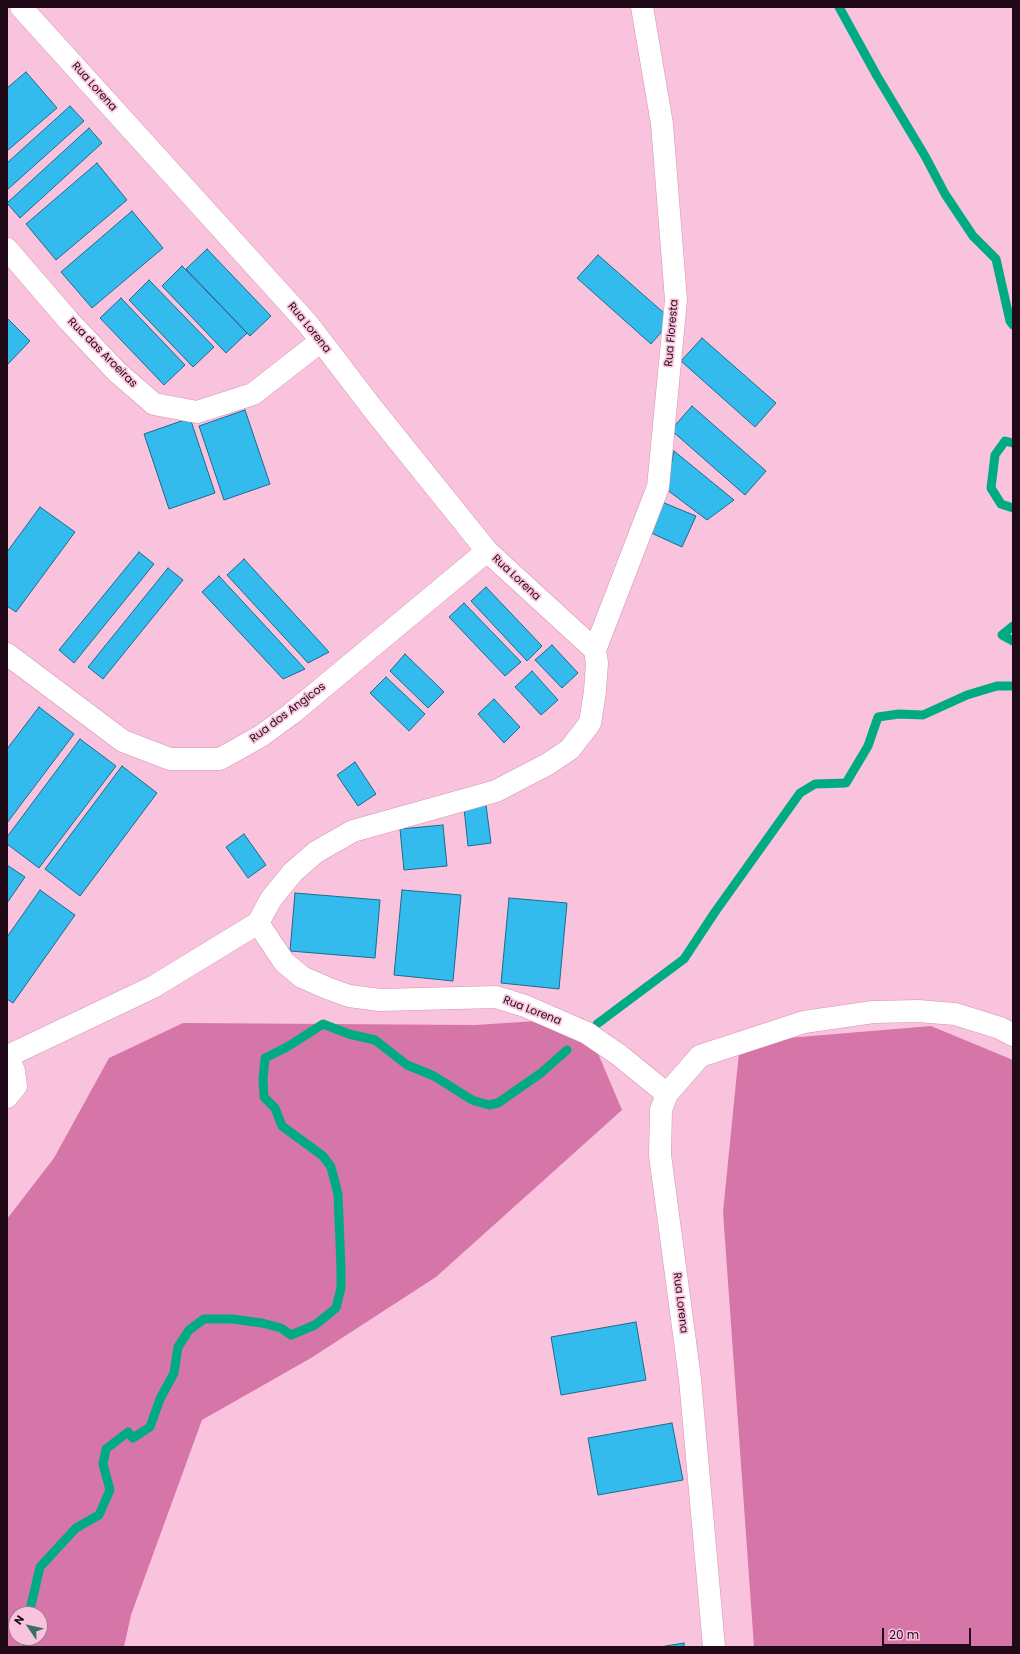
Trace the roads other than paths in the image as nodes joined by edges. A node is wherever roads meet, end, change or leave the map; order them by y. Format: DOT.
graph roads {
  1 [pos="21,7"];
  2 [pos="642,7"];
  3 [pos="7,249"];
  4 [pos="321,341"];
  5 [pos="487,551"];
  6 [pos="595,650"];
  7 [pos="7,654"];
  8 [pos="258,923"];
  9 [pos="1013,1035"];
  10 [pos="7,1056"];
  11 [pos="667,1094"];
  12 [pos="7,1097"];
  13 [pos="714,1647"];
  1 -- 4 [label="street, Rua Lorena"];
  2 -- 6 [label="street, Rua Floresta"];
  3 -- 4 [label="street, Rua das Aroeiras"];
  4 -- 5 [label="street, Rua Lorena"];
  5 -- 6 [label="street, Rua Lorena"];
  5 -- 7 [label="street, Rua dos Angicos"];
  6 -- 8 [label="street"];
  8 -- 10 [label="street"];
  8 -- 11 [label="street, Rua Lorena"];
  9 -- 11 [label="street"];
  10 -- 12 [label="street"];
  11 -- 13 [label="street, Rua Lorena"];
}
